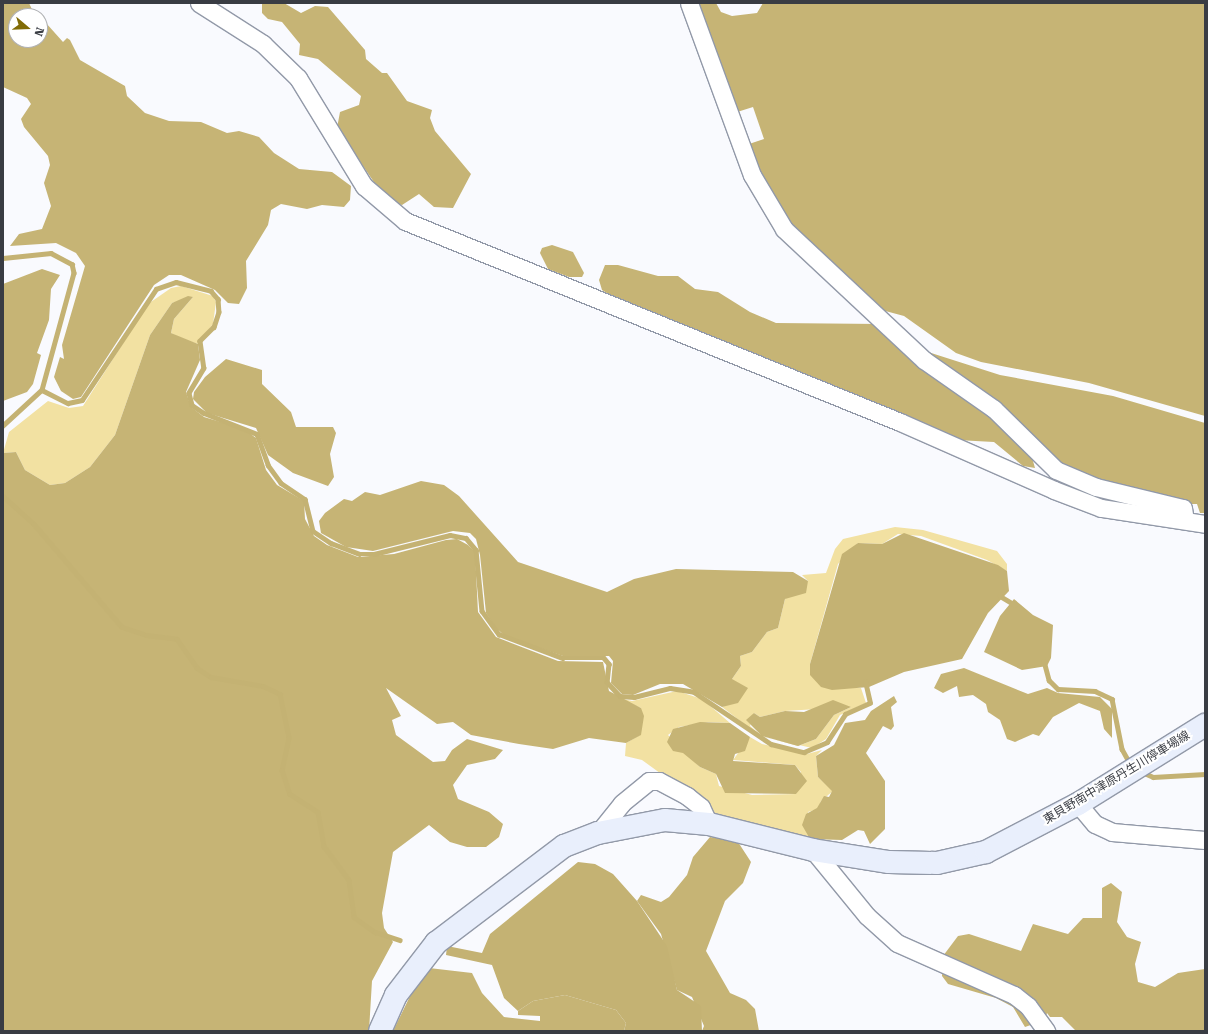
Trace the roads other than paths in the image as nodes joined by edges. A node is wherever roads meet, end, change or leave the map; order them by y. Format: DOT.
graph roads {
  1 [pos="199,3"];
  2 [pos="689,3"];
  3 [pos="1185,520"];
  4 [pos="1205,524"];
  5 [pos="1205,725"];
  6 [pos="1078,804"];
  7 [pos="709,824"];
  8 [pos="598,833"];
  9 [pos="1205,840"];
  10 [pos="813,850"];
  11 [pos="380,1031"];
  12 [pos="1046,1031"];
  1 -- 3 [label="street"];
  2 -- 3 [label="street"];
  3 -- 4 [label="street"];
  5 -- 6 [label="main road, 東貝野南中津原丹生川停車場線"];
  6 -- 9 [label="street"];
  6 -- 10 [label="main road, 東貝野南中津原丹生川停車場線"];
  7 -- 8 [label="main road, 東貝野南中津原丹生川停車場線"];
  7 -- 8 [label="street"];
  7 -- 10 [label="main road, 東貝野南中津原丹生川停車場線"];
  8 -- 11 [label="main road, 東貝野南中津原丹生川停車場線"];
  10 -- 12 [label="street"];
}
